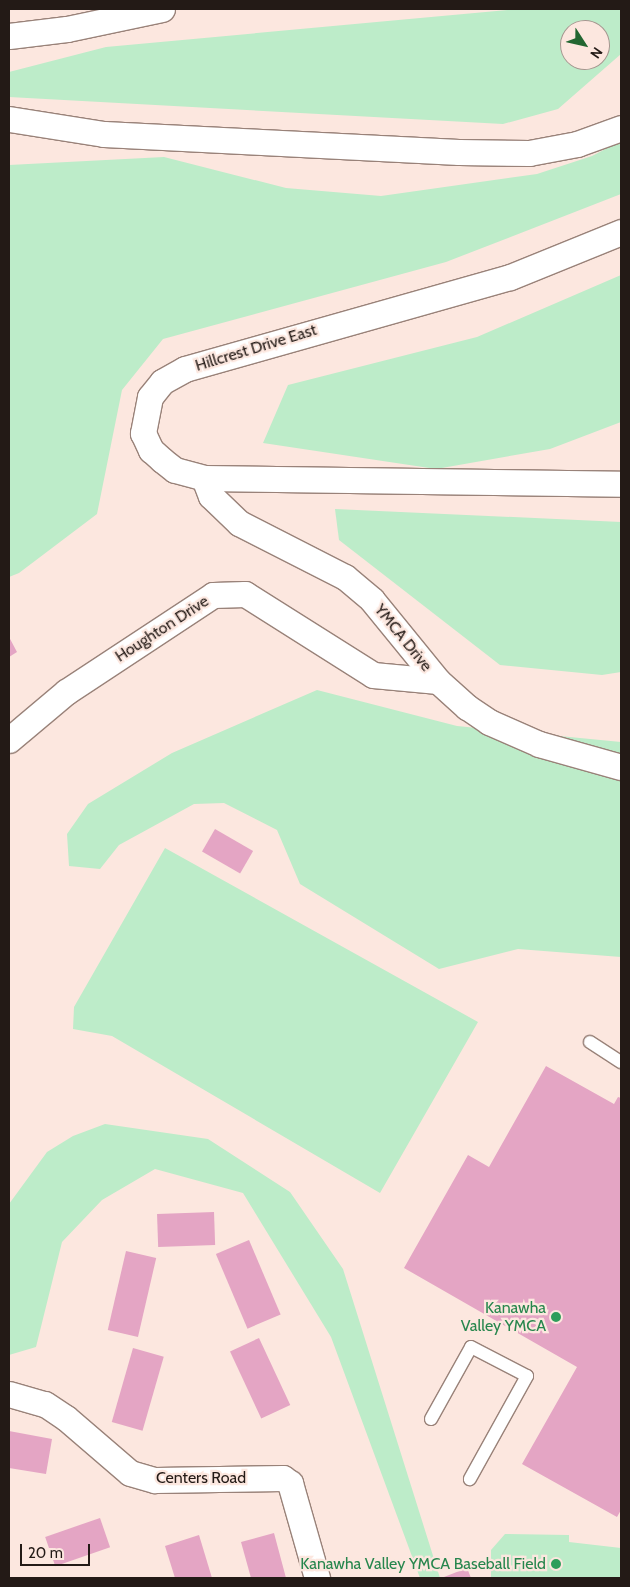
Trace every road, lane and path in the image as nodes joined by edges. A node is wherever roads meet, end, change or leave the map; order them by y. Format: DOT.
graph roads {
  1 [pos="162,9"];
  2 [pos="9,36"];
  3 [pos="9,119"];
  4 [pos="621,128"];
  5 [pos="621,232"];
  6 [pos="204,478"];
  7 [pos="621,484"];
  8 [pos="438,681"];
  9 [pos="9,740"];
  10 [pos="621,767"];
  11 [pos="590,1042"];
  12 [pos="621,1062"];
  13 [pos="9,1394"];
  14 [pos="431,1419"];
  15 [pos="470,1479"];
  16 [pos="317,1578"];
  1 -- 2 [label="street"];
  3 -- 4 [label="street"];
  5 -- 6 [label="street, Hillcrest Drive East"];
  6 -- 7 [label="street, Hillcrest Drive East"];
  6 -- 8 [label="street, YMCA Drive"];
  8 -- 9 [label="street, Houghton Drive"];
  8 -- 10 [label="street, YMCA Drive"];
  11 -- 12 [label="lane"];
  13 -- 16 [label="street, Centers Road"];
  14 -- 15 [label="lane"];
}
